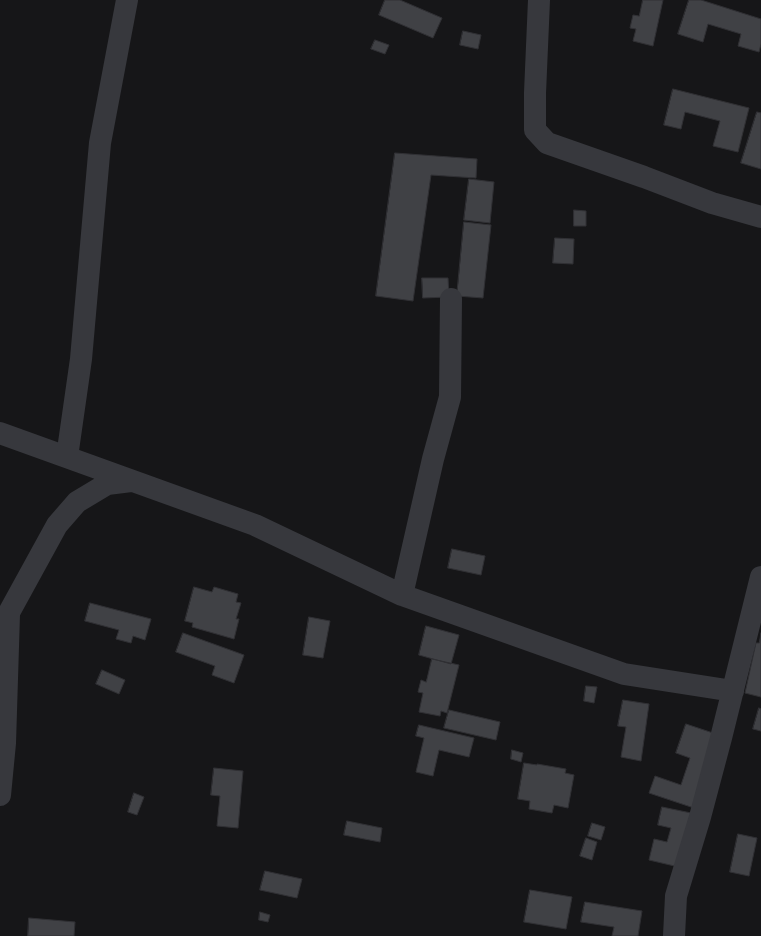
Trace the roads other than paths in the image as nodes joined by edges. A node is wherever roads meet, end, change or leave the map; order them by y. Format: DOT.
graph roads {
  1 [pos="127,0"];
  2 [pos="539,0"];
  3 [pos="761,217"];
  4 [pos="451,300"];
  5 [pos="0,433"];
  6 [pos="67,457"];
  7 [pos="132,481"];
  8 [pos="761,577"];
  9 [pos="402,595"];
  10 [pos="757,608"];
  11 [pos="4,622"];
  12 [pos="733,691"];
  13 [pos="0,795"];
  14 [pos="674,936"];
  1 -- 6 [label="street"];
  2 -- 3 [label="street"];
  4 -- 9 [label="street"];
  5 -- 6 [label="street"];
  6 -- 7 [label="street"];
  7 -- 9 [label="street"];
  7 -- 11 [label="street"];
  8 -- 10 [label="street"];
  9 -- 12 [label="street"];
  10 -- 12 [label="street"];
  11 -- 13 [label="street"];
  12 -- 14 [label="street"];
}
